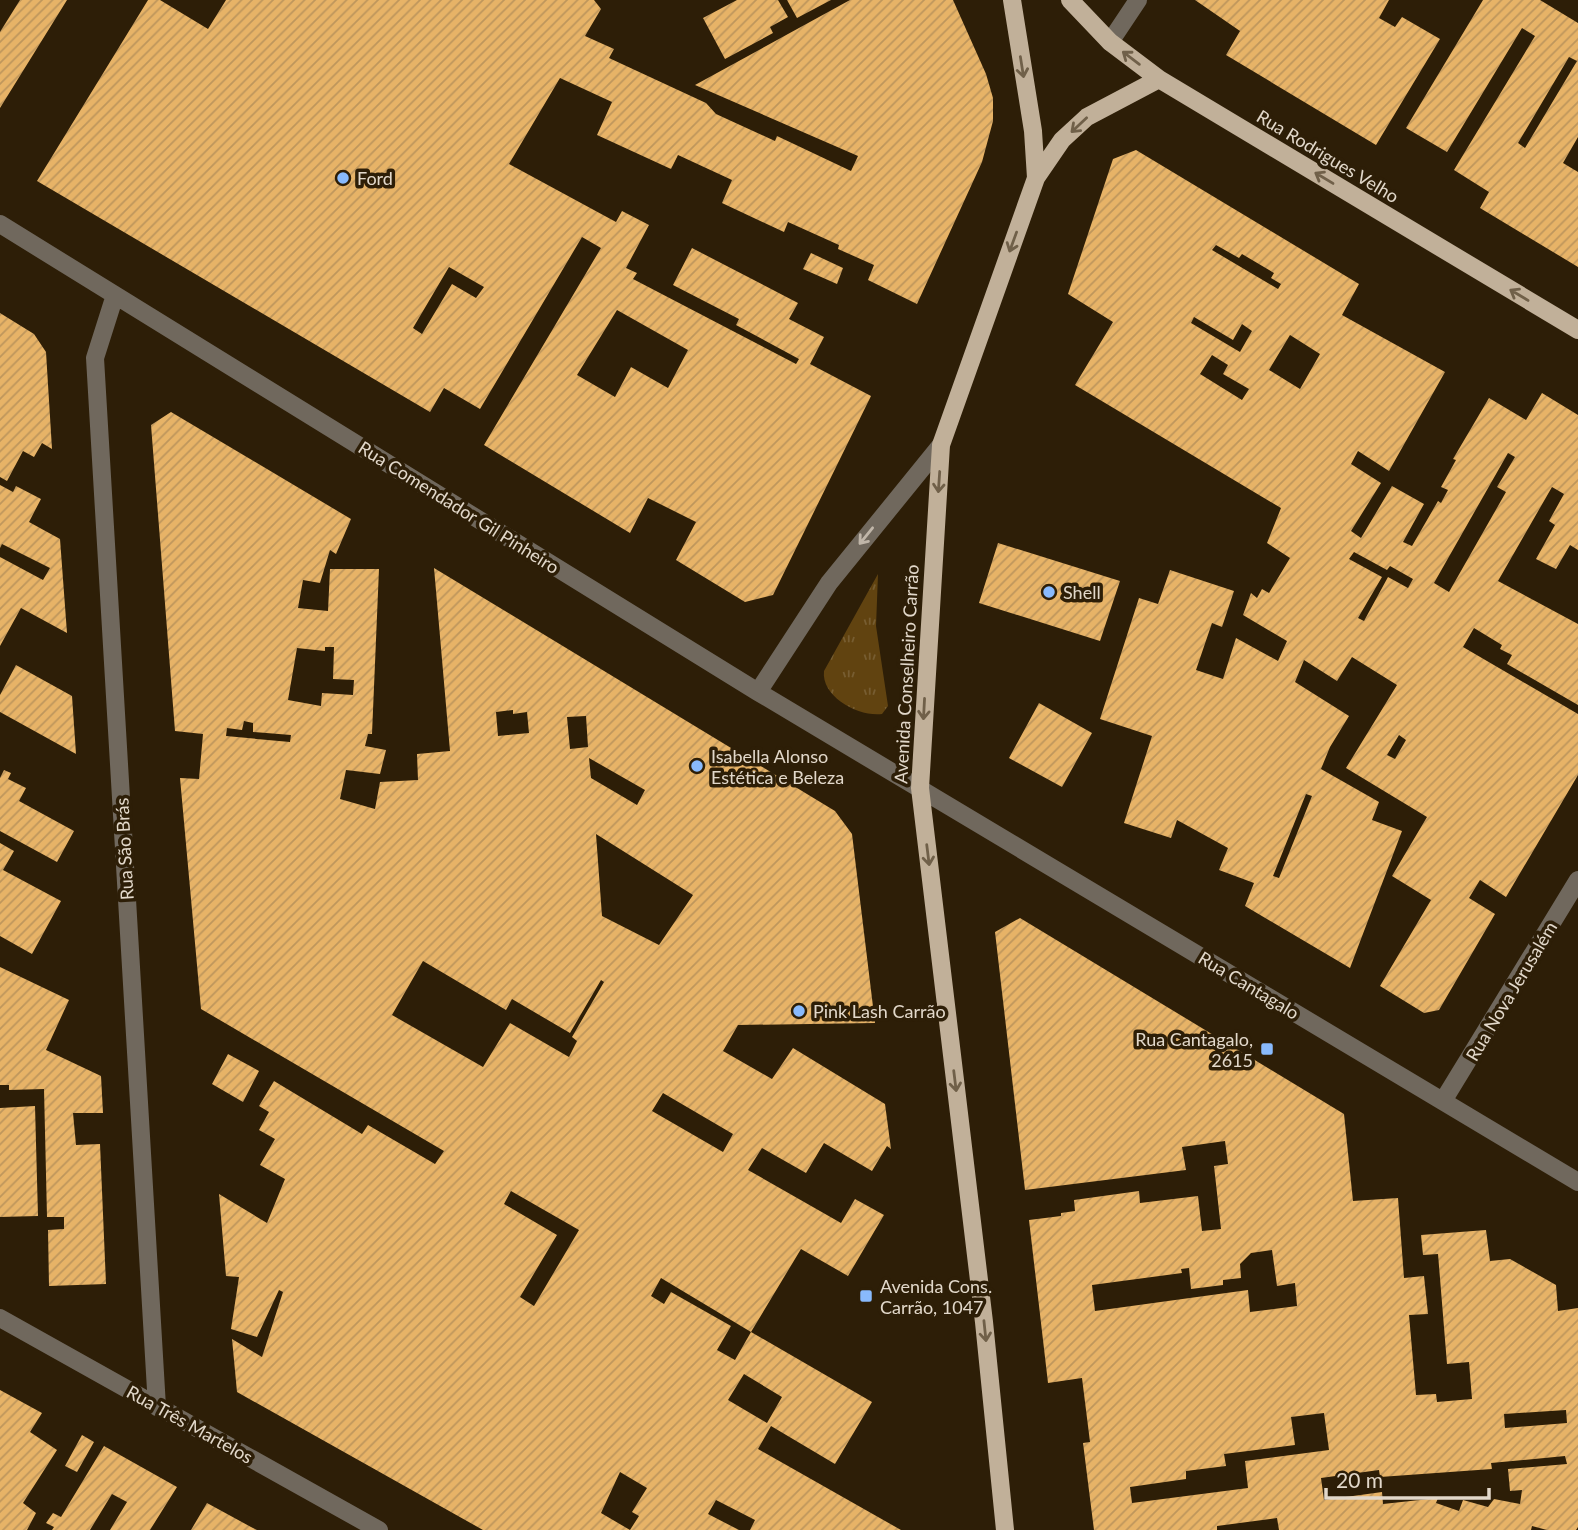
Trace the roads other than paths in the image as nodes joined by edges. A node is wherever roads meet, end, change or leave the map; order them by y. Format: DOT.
graph roads {
  1 [pos="1012,0"];
  2 [pos="1070,0"];
  3 [pos="1138,0"];
  4 [pos="1110,42"];
  5 [pos="1159,79"];
  6 [pos="1036,178"];
  7 [pos="0,223"];
  8 [pos="115,295"];
  9 [pos="1578,330"];
  10 [pos="941,445"];
  11 [pos="758,692"];
  12 [pos="920,788"];
  13 [pos="1578,880"];
  14 [pos="1443,1101"];
  15 [pos="1578,1182"];
  16 [pos="0,1318"];
  17 [pos="157,1407"];
  18 [pos="379,1530"];
  19 [pos="1004,1530"];
  1 -- 6 [label="main road, Avenida Conselheiro Carrão, one-way"];
  2 -- 4 [label="main road, Rua Rodrigues Velho"];
  3 -- 4 [label="street"];
  5 -- 4 [label="main road, Rua Rodrigues Velho, one-way"];
  5 -- 6 [label="main road, one-way"];
  9 -- 5 [label="main road, Rua Rodrigues Velho, one-way"];
  6 -- 10 [label="main road, Avenida Conselheiro Carrão, one-way"];
  7 -- 8 [label="street, Rua Comendador Gil Pinheiro"];
  8 -- 11 [label="street, Rua Comendador Gil Pinheiro"];
  8 -- 17 [label="street, Rua São Brás"];
  10 -- 11 [label="street, Avenida Conselheiro Carrão, one-way"];
  10 -- 12 [label="main road, Avenida Conselheiro Carrão, one-way"];
  11 -- 12 [label="street, Rua Comendador Gil Pinheiro"];
  12 -- 14 [label="street, Rua Cantagalo"];
  12 -- 19 [label="main road, Avenida Conselheiro Carrão, one-way"];
  13 -- 14 [label="street, Rua Nova Jerusalém"];
  14 -- 15 [label="street, Rua Cantagalo"];
  16 -- 17 [label="street, Rua Três Martelos"];
  17 -- 18 [label="street, Rua Três Martelos"];
}
